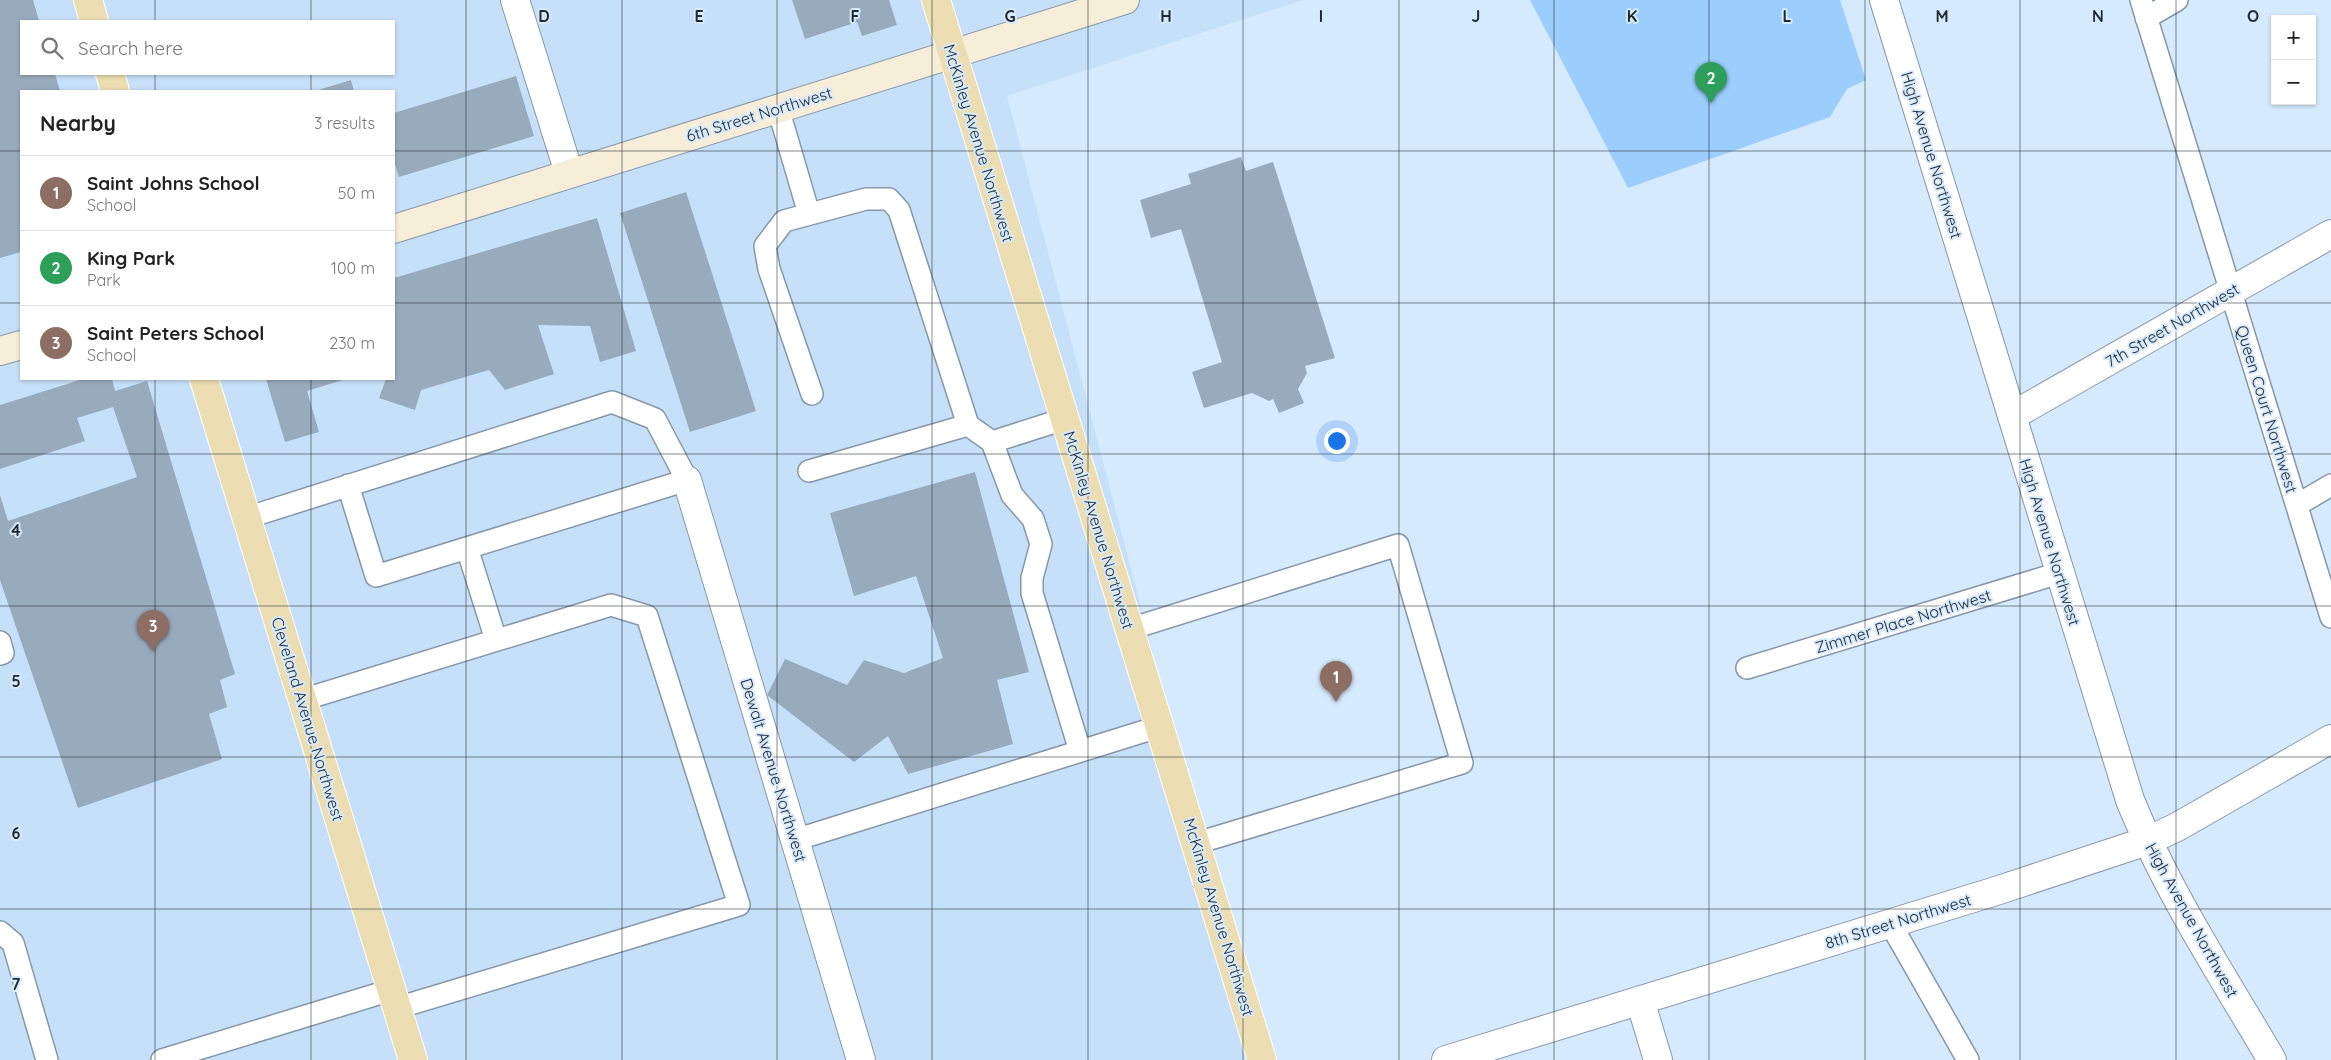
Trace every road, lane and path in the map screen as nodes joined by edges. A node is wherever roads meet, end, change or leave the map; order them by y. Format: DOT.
graph roads {
  1 [pos="88,0"];
  2 [pos="515,0"];
  3 [pos="936,0"];
  4 [pos="1125,0"];
  5 [pos="1884,0"];
  6 [pos="2177,0"];
  7 [pos="2143,9"];
  8 [pos="94,20"];
  9 [pos="952,53"];
  10 [pos="110,75"];
  11 [pos="115,90"];
  12 [pos="778,108"];
  13 [pos="569,173"];
  14 [pos="809,214"];
  15 [pos="395,229"];
  16 [pos="2331,234"];
  17 [pos="2230,292"];
  18 [pos="20,345"];
  19 [pos="0,351"];
  20 [pos="204,380"];
  21 [pos="812,394"];
  22 [pos="2012,416"];
  23 [pos="1064,418"];
  24 [pos="968,425"];
  25 [pos="992,442"];
  26 [pos="810,471"];
  27 [pos="687,480"];
  28 [pos="348,485"];
  29 [pos="2331,485"];
  30 [pos="2297,505"];
  31 [pos="246,518"];
  32 [pos="467,548"];
  33 [pos="2059,573"];
  34 [pos="2331,617"];
  35 [pos="1130,629"];
  36 [pos="496,640"];
  37 [pos="0,642"];
  38 [pos="0,654"];
  39 [pos="1746,668"];
  40 [pos="302,700"];
  41 [pos="1160,726"];
  42 [pos="2331,739"];
  43 [pos="1080,751"];
  44 [pos="795,840"];
  45 [pos="2147,841"];
  46 [pos="1197,843"];
  47 [pos="1890,923"];
  48 [pos="0,932"];
  49 [pos="394,999"];
  50 [pos="1640,1000"];
  51 [pos="854,1058"];
  52 [pos="47,1060"];
  53 [pos="162,1060"];
  54 [pos="413,1060"];
  55 [pos="1262,1060"];
  56 [pos="1446,1060"];
  57 [pos="1658,1060"];
  58 [pos="1968,1060"];
  59 [pos="2272,1060"];
  1 -- 8 [label="main road"];
  2 -- 13 [label="street"];
  3 -- 9 [label="main road, McKinley Avenue Northwest"];
  4 -- 9 [label="main road, 6th Street Northwest"];
  5 -- 22 [label="street, High Avenue Northwest"];
  6 -- 7 [label="lane"];
  7 -- 17 [label="lane, Queen Court Northwest"];
  9 -- 12 [label="main road, 6th Street Northwest"];
  9 -- 23 [label="main road, McKinley Avenue Northwest"];
  10 -- 11 [label="main road"];
  12 -- 13 [label="main road, 6th Street Northwest"];
  12 -- 14 [label="lane"];
  13 -- 15 [label="main road, 6th Street Northwest"];
  14 -- 21 [label="lane"];
  14 -- 24 [label="lane"];
  16 -- 17 [label="street, 7th Street Northwest"];
  17 -- 22 [label="street, 7th Street Northwest"];
  17 -- 30 [label="lane, Queen Court Northwest"];
  18 -- 19 [label="main road"];
  20 -- 31 [label="main road, Cleveland Avenue Northwest"];
  22 -- 33 [label="street, High Avenue Northwest"];
  23 -- 25 [label="lane"];
  23 -- 35 [label="main road, McKinley Avenue Northwest"];
  24 -- 25 [label="lane"];
  24 -- 26 [label="lane"];
  25 -- 43 [label="lane"];
  27 -- 28 [label="lane"];
  27 -- 32 [label="lane"];
  27 -- 44 [label="street, Dewalt Avenue Northwest"];
  28 -- 31 [label="lane"];
  28 -- 32 [label="lane"];
  29 -- 30 [label="lane"];
  30 -- 34 [label="lane, Queen Court Northwest"];
  31 -- 40 [label="main road, Cleveland Avenue Northwest"];
  32 -- 36 [label="lane"];
  33 -- 39 [label="lane, Zimmer Place Northwest"];
  33 -- 45 [label="street, High Avenue Northwest"];
  35 -- 41 [label="main road, McKinley Avenue Northwest"];
  35 -- 46 [label="lane"];
  36 -- 40 [label="lane"];
  36 -- 49 [label="lane"];
  37 -- 38 [label="lane"];
  40 -- 49 [label="main road, Cleveland Avenue Northwest"];
  41 -- 43 [label="lane"];
  41 -- 46 [label="main road, McKinley Avenue Northwest"];
  42 -- 45 [label="street, 8th Street Northwest"];
  43 -- 44 [label="lane"];
  44 -- 51 [label="street, Dewalt Avenue Northwest"];
  45 -- 47 [label="street, 8th Street Northwest"];
  45 -- 59 [label="street, High Avenue Northwest"];
  46 -- 55 [label="main road, McKinley Avenue Northwest"];
  47 -- 50 [label="street, 8th Street Northwest"];
  47 -- 58 [label="lane"];
  48 -- 52 [label="lane"];
  49 -- 53 [label="lane"];
  49 -- 54 [label="main road, Cleveland Avenue Northwest"];
  50 -- 56 [label="street, 8th Street Northwest"];
  50 -- 57 [label="street"];
}
